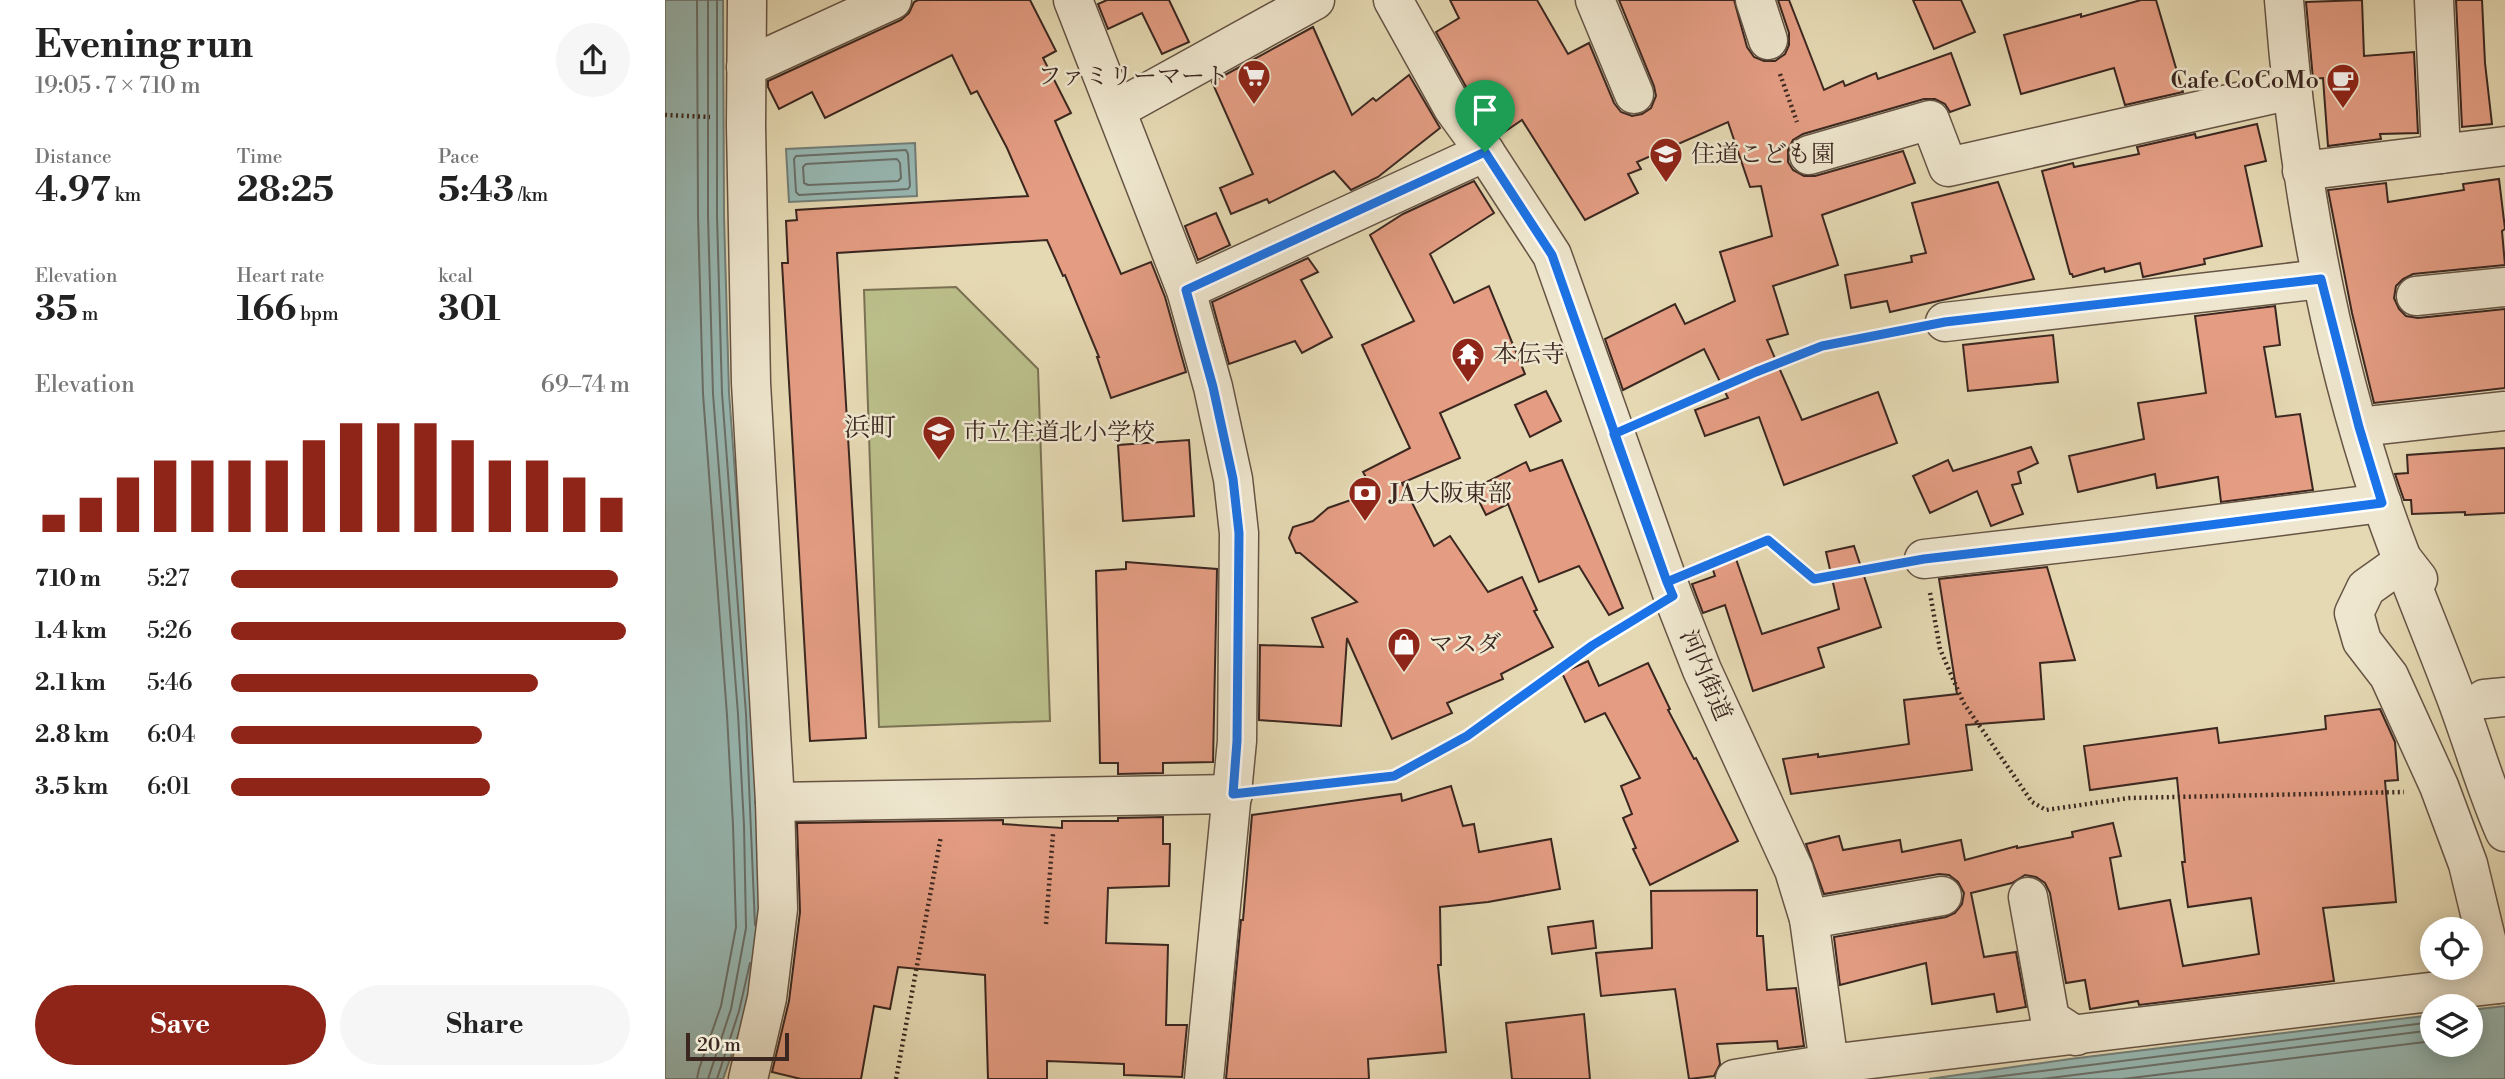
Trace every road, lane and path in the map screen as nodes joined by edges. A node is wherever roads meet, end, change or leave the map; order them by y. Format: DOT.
graph roads {
  1 [pos="747,0"];
  2 [pos="892,0"];
  3 [pos="1073,0"];
  4 [pos="1315,0"];
  5 [pos="1393,0"];
  6 [pos="1595,0"];
  7 [pos="1755,0"];
  8 [pos="2284,0"];
  9 [pos="2434,0"];
  10 [pos="1769,40"];
  11 [pos="746,67"];
  12 [pos="2291,90"];
  13 [pos="1634,94"];
  14 [pos="1116,110"];
  15 [pos="665,115"];
  16 [pos="719,117"];
  17 [pos="2505,146"];
  18 [pos="1485,152"];
  19 [pos="2441,154"];
  20 [pos="1809,155"];
  21 [pos="2302,171"];
  22 [pos="2321,279"];
  23 [pos="2505,287"];
  24 [pos="1186,290"];
  25 [pos="2416,296"];
  26 [pos="1945,322"];
  27 [pos="2505,411"];
  28 [pos="2359,427"];
  29 [pos="1614,434"];
  30 [pos="2382,503"];
  31 [pos="1924,559"];
  32 [pos="2404,561"];
  33 [pos="1670,589"];
  34 [pos="2494,698"];
  35 [pos="2505,756"];
  36 [pos="2439,786"];
  37 [pos="1233,794"];
  38 [pos="948,798"];
  39 [pos="1056,798"];
  40 [pos="775,802"];
  41 [pos="2502,824"];
  42 [pos="1943,896"];
  43 [pos="2028,897"];
  44 [pos="1809,919"];
  45 [pos="1046,924"];
  46 [pos="2501,983"];
  47 [pos="2076,1036"];
  48 [pos="1829,1064"];
  49 [pos="748,1079"];
  50 [pos="896,1079"];
  51 [pos="1204,1079"];
  52 [pos="1735,1079"];
  1 -- 11 [label="street"];
  2 -- 11 [label="street"];
  3 -- 14 [label="street"];
  4 -- 14 [label="street"];
  5 -- 18 [label="street, 河内街道"];
  6 -- 13 [label="street"];
  7 -- 10 [label="street"];
  8 -- 12 [label="street"];
  9 -- 19 [label="street"];
  10 -- 20 [label="path"];
  11 -- 40 [label="street"];
  12 -- 20 [label="street"];
  12 -- 21 [label="street"];
  14 -- 24 [label="street"];
  15 -- 16 [label="path"];
  17 -- 19 [label="street"];
  18 -- 24 [label="street"];
  18 -- 29 [label="street, 河内街道"];
  19 -- 21 [label="street"];
  21 -- 22 [label="street"];
  22 -- 26 [label="street"];
  22 -- 28 [label="street"];
  23 -- 25 [label="street"];
  24 -- 37 [label="street"];
  26 -- 29 [label="path"];
  27 -- 28 [label="street"];
  28 -- 30 [label="street"];
  29 -- 33 [label="street, 河内街道"];
  30 -- 31 [label="street"];
  30 -- 32 [label="street"];
  31 -- 33 [label="path"];
  31 -- 36 [label="path"];
  32 -- 34 [label="street"];
  32 -- 36 [label="street"];
  32 -- 41 [label="street"];
  33 -- 37 [label="path"];
  33 -- 44 [label="street, 河内街道"];
  34 -- 35 [label="street"];
  36 -- 46 [label="street"];
  37 -- 39 [label="street"];
  37 -- 51 [label="street"];
  38 -- 39 [label="street"];
  38 -- 40 [label="street"];
  38 -- 50 [label="path"];
  39 -- 45 [label="path"];
  40 -- 49 [label="street"];
  42 -- 44 [label="street"];
  43 -- 47 [label="street"];
  44 -- 48 [label="street, 河内街道"];
  46 -- 47 [label="street"];
  47 -- 48 [label="street"];
  48 -- 52 [label="street"];
}
